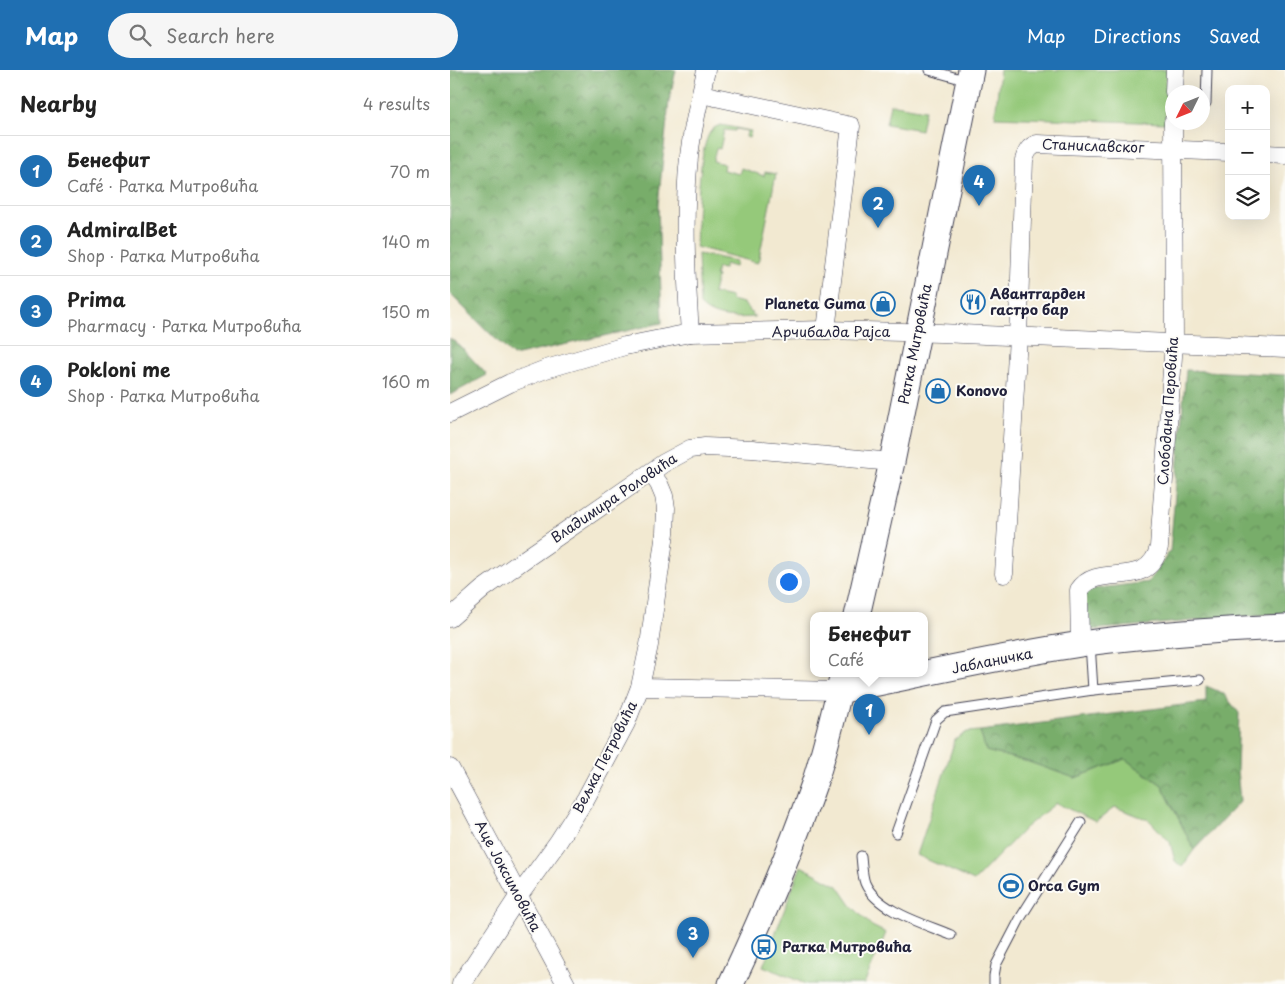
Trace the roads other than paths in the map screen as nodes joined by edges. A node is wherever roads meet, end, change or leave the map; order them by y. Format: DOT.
graph roads {
  1 [pos="706,70"];
  2 [pos="929,70"];
  3 [pos="1175,70"];
  4 [pos="1207,70"];
  5 [pos="970,76"];
  6 [pos="1174,85"];
  7 [pos="1207,85"];
  8 [pos="701,94"];
  9 [pos="1173,130"];
  10 [pos="1172,149"];
  11 [pos="1225,152"];
  12 [pos="1270,154"];
  13 [pos="1285,155"];
  14 [pos="826,330"];
  15 [pos="690,333"];
  16 [pos="918,333"];
  17 [pos="1018,337"];
  18 [pos="1174,343"];
  19 [pos="1285,348"];
  20 [pos="450,413"];
  21 [pos="892,462"];
  22 [pos="651,473"];
  23 [pos="1004,574"];
  24 [pos="857,612"];
  25 [pos="450,618"];
  26 [pos="1285,627"];
  27 [pos="1085,644"];
  28 [pos="928,669"];
  29 [pos="879,677"];
  30 [pos="1200,680"];
  31 [pos="841,683"];
  32 [pos="640,687"];
  33 [pos="1093,690"];
  34 [pos="450,768"];
  35 [pos="1081,822"];
  36 [pos="896,833"];
  37 [pos="861,856"];
  38 [pos="518,897"];
  39 [pos="951,935"];
  40 [pos="461,984"];
  41 [pos="566,984"];
  42 [pos="731,984"];
  43 [pos="994,984"];
  1 -- 8 [label="street"];
  2 -- 5 [label="lane"];
  3 -- 6 [label="street"];
  4 -- 7 [label="lane"];
  5 -- 16 [label="main road, Ратка Митровића"];
  8 -- 14 [label="street"];
  8 -- 15 [label="street"];
  9 -- 10 [label="street, Слободана Перовића"];
  10 -- 11 [label="street, Станиславског"];
  10 -- 17 [label="street, Станиславског"];
  10 -- 18 [label="street, Слободана Перовића"];
  12 -- 13 [label="street"];
  14 -- 15 [label="street, Арчибалда Рајса"];
  14 -- 16 [label="street, Арчибалда Рајса"];
  15 -- 20 [label="street, Арчибалда Рајса"];
  16 -- 17 [label="street, Арчибалда Рајса"];
  16 -- 21 [label="main road, Ратка Митровића"];
  17 -- 18 [label="street, Арчибалда Рајса"];
  17 -- 23 [label="street"];
  18 -- 19 [label="street, Арчибалда Рајса"];
  18 -- 27 [label="street, Слободана Перовића"];
  21 -- 22 [label="street, Владимира Роловића"];
  21 -- 24 [label="main road, Ратка Митровића"];
  22 -- 25 [label="street, Владимира Роловића"];
  22 -- 32 [label="street, Вељка Петровића"];
  26 -- 27 [label="main road, Јабланичка"];
  27 -- 28 [label="main road, Јабланичка"];
  27 -- 33 [label="lane"];
  29 -- 31 [label="main road, Јабланичка"];
  30 -- 33 [label="lane"];
  31 -- 32 [label="street, Јабланичка"];
  31 -- 42 [label="main road"];
  32 -- 38 [label="street, Вељка Петровића"];
  33 -- 36 [label="lane"];
  34 -- 38 [label="street, Аце Јоксимовића"];
  35 -- 43 [label="lane"];
  37 -- 39 [label="lane"];
  38 -- 40 [label="street, Вељка Петровића"];
  38 -- 41 [label="street, Аце Јоксимовића"];
}
